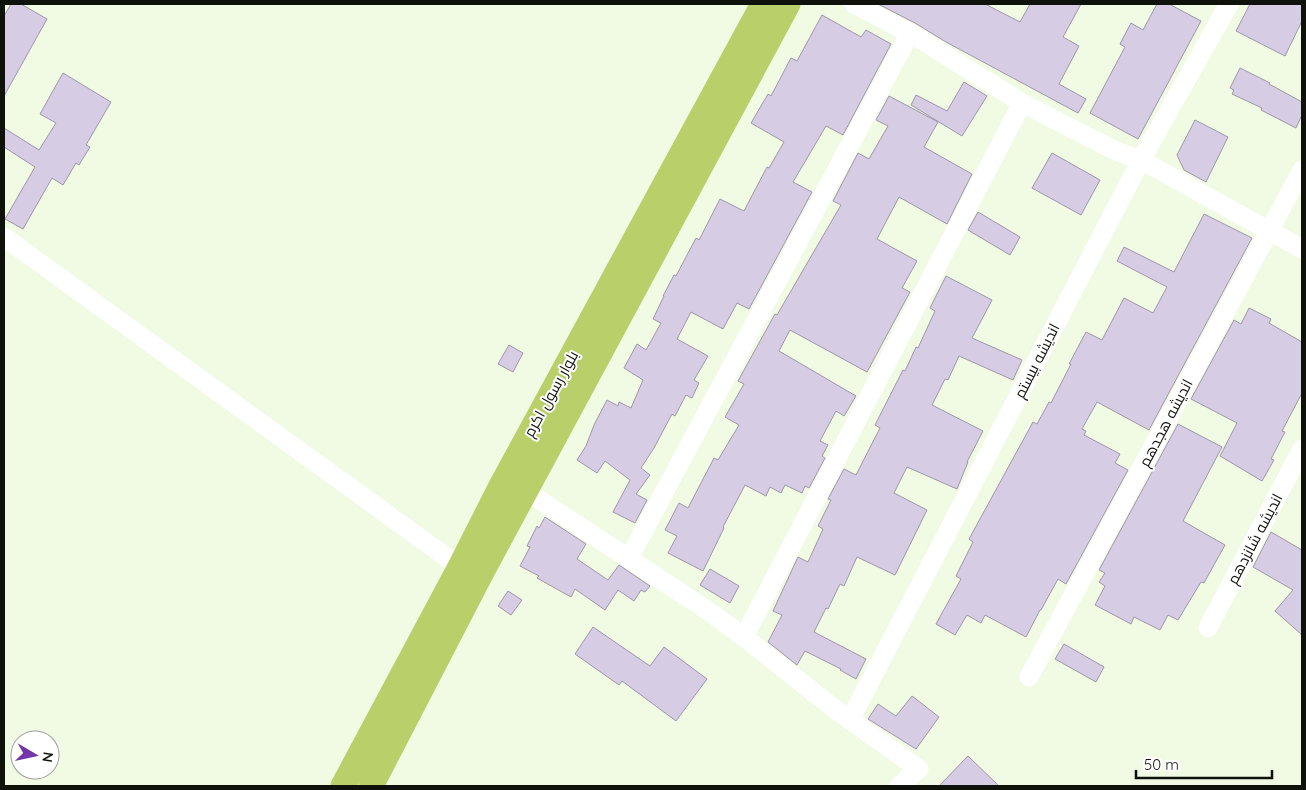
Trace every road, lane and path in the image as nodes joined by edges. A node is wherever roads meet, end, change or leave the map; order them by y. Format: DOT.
graph roads {
  1 [pos="763,4"];
  2 [pos="788,4"];
  3 [pos="854,4"];
  4 [pos="1229,4"];
  5 [pos="910,33"];
  6 [pos="1022,103"];
  7 [pos="1141,160"];
  8 [pos="1302,170"];
  9 [pos="1269,231"];
  10 [pos="4,236"];
  11 [pos="1302,249"];
  12 [pos="1302,449"];
  13 [pos="526,491"];
  14 [pos="629,558"];
  15 [pos="460,567"];
  16 [pos="1208,628"];
  17 [pos="744,637"];
  18 [pos="1029,677"];
  19 [pos="850,720"];
  20 [pos="343,786"];
  21 [pos="371,786"];
  22 [pos="899,786"];
  1 -- 15 [label="main road, بلوار رسول اکرم"];
  2 -- 13 [label="main road, بلوار رسول اکرم"];
  3 -- 5 [label="street"];
  4 -- 7 [label="street, اندیشه بیستم"];
  5 -- 6 [label="street"];
  5 -- 14 [label="street"];
  6 -- 7 [label="street"];
  6 -- 17 [label="street"];
  7 -- 9 [label="street"];
  7 -- 19 [label="street, اندیشه بیستم"];
  8 -- 9 [label="street, اندیشه هجدهم"];
  9 -- 11 [label="street"];
  9 -- 18 [label="street, اندیشه هجدهم"];
  10 -- 15 [label="street"];
  12 -- 16 [label="street, اندیشه شانزدهم"];
  13 -- 14 [label="street"];
  13 -- 21 [label="main road, بلوار رسول اکرم"];
  14 -- 17 [label="street"];
  15 -- 20 [label="main road, بلوار رسول اکرم"];
  17 -- 19 [label="street"];
  19 -- 22 [label="street"];
}
